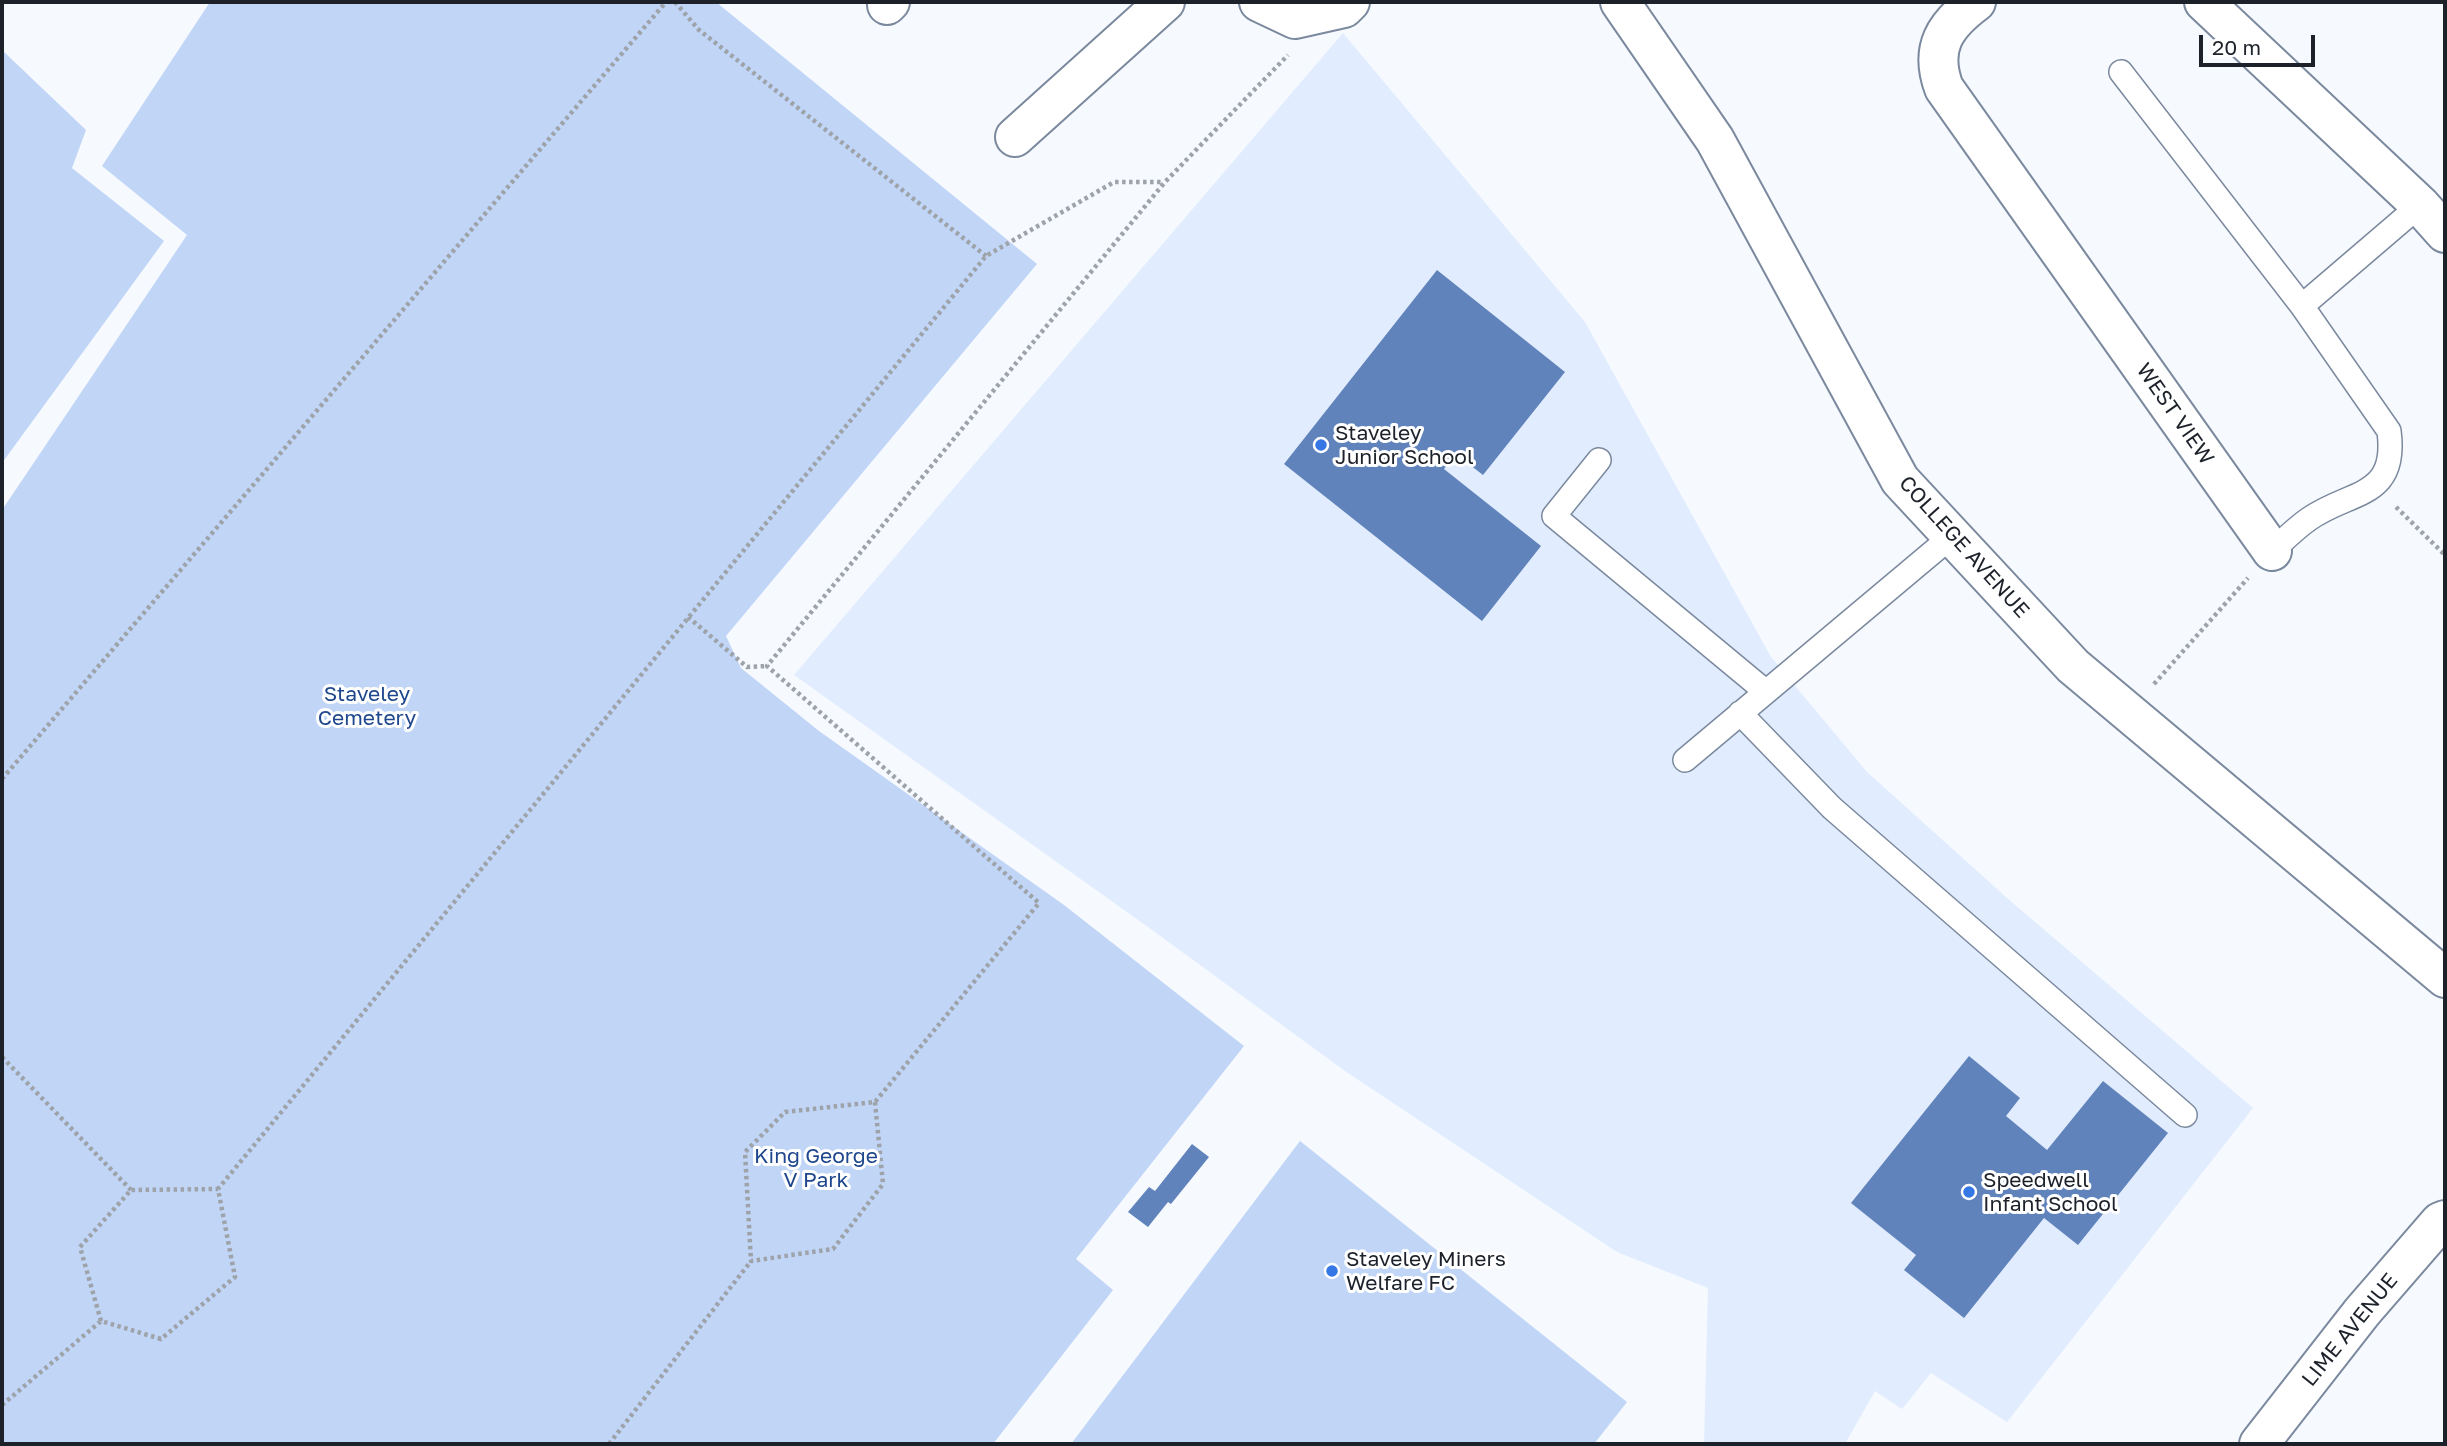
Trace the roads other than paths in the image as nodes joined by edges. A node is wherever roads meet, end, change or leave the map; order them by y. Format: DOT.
graph roads {
  1 [pos="1165,2"];
  2 [pos="1259,2"];
  3 [pos="1350,2"];
  4 [pos="1620,2"];
  5 [pos="1976,2"];
  6 [pos="2204,2"];
  7 [pos="2121,72"];
  8 [pos="1015,136"];
  9 [pos="2420,205"];
  10 [pos="2445,233"];
  11 [pos="2302,306"];
  12 [pos="1600,460"];
  13 [pos="1952,536"];
  14 [pos="2272,551"];
  15 [pos="1765,691"];
  16 [pos="1740,713"];
  17 [pos="1685,760"];
  18 [pos="2445,978"];
  19 [pos="2185,1115"];
  20 [pos="2445,1220"];
  21 [pos="2259,1444"];
  1 -- 8 [label="street"];
  2 -- 3 [label="street"];
  4 -- 13 [label="street, COLLEGE AVENUE"];
  5 -- 14 [label="street, WEST VIEW"];
  6 -- 9 [label="street"];
  7 -- 11 [label="lane"];
  9 -- 10 [label="street"];
  9 -- 11 [label="lane"];
  11 -- 14 [label="lane"];
  12 -- 15 [label="lane"];
  13 -- 15 [label="lane"];
  13 -- 18 [label="street, COLLEGE AVENUE"];
  15 -- 16 [label="lane"];
  16 -- 17 [label="lane"];
  16 -- 19 [label="lane"];
  20 -- 21 [label="street, LIME AVENUE"];
}
